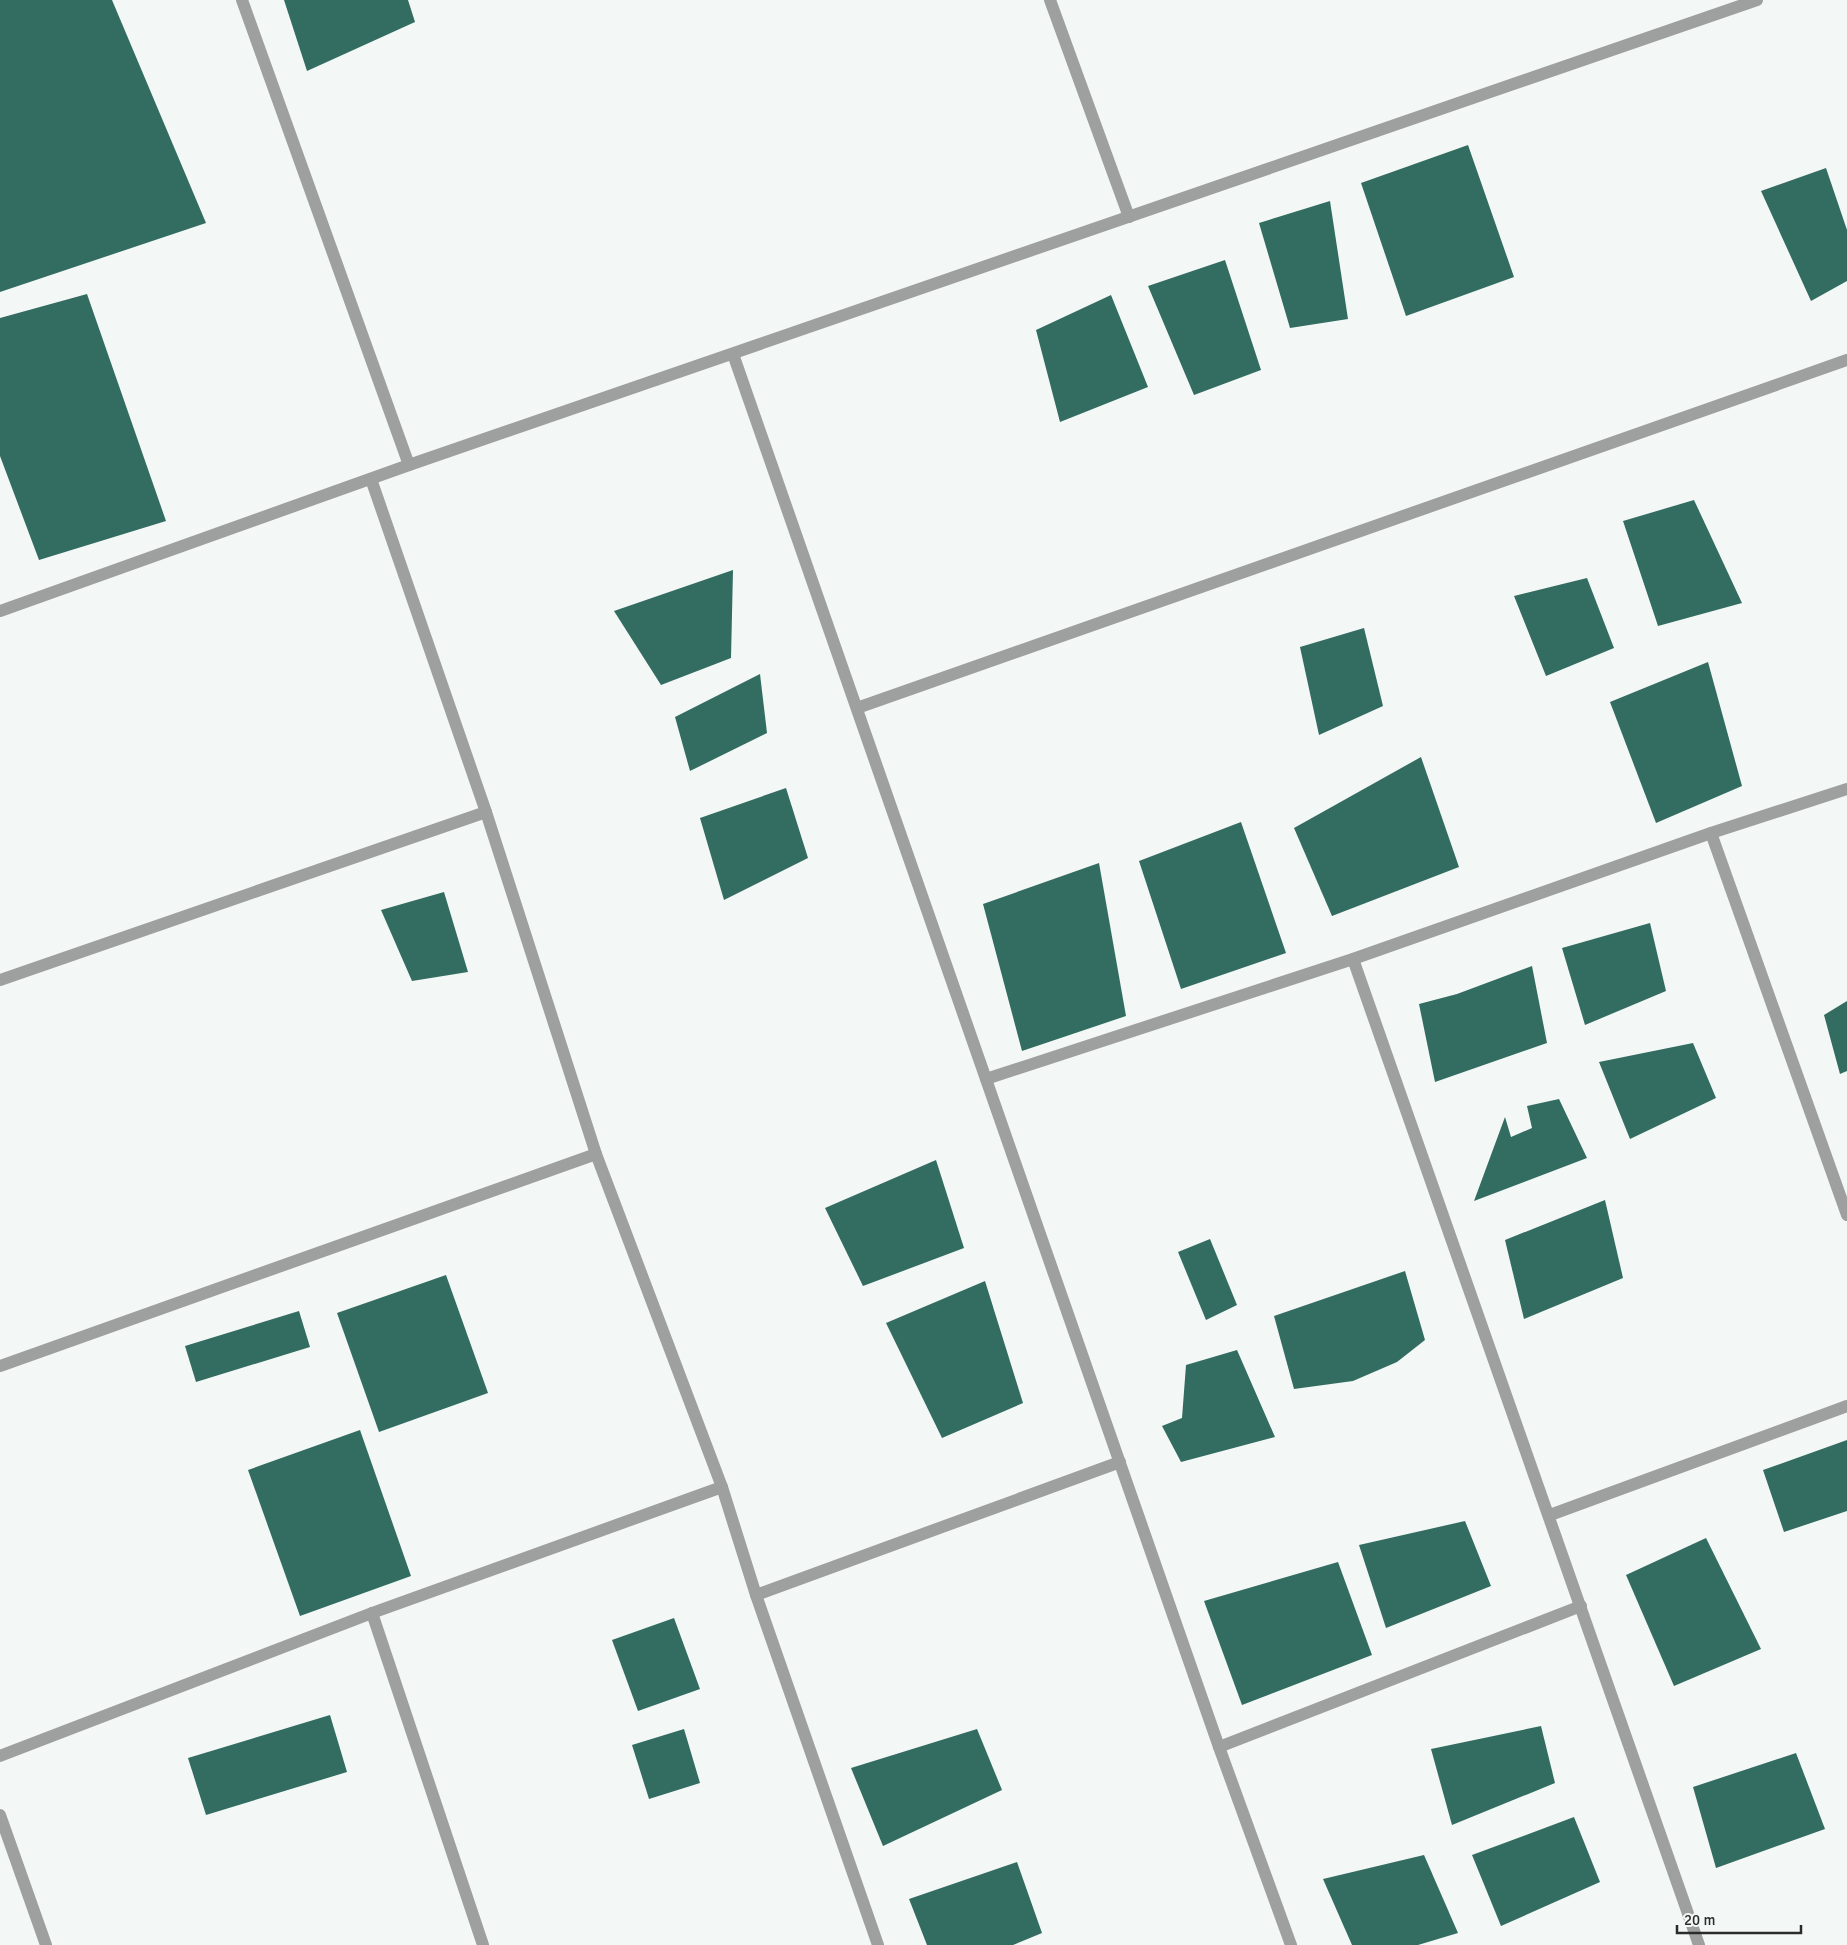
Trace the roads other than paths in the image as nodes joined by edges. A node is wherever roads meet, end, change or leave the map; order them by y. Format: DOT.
graph roads {
  1 [pos="242,0"];
  2 [pos="1050,0"];
  3 [pos="1757,0"];
  4 [pos="1130,217"];
  5 [pos="733,354"];
  6 [pos="1847,360"];
  7 [pos="409,465"];
  8 [pos="371,479"];
  9 [pos="0,611"];
  10 [pos="857,708"];
  11 [pos="1847,789"];
  12 [pos="486,812"];
  13 [pos="1711,833"];
  14 [pos="1353,959"];
  15 [pos="0,980"];
  16 [pos="986,1079"];
  17 [pos="596,1154"];
  18 [pos="1847,1215"];
  19 [pos="0,1366"];
  20 [pos="1847,1406"];
  21 [pos="1120,1462"];
  22 [pos="722,1487"];
  23 [pos="1550,1515"];
  24 [pos="756,1595"];
  25 [pos="1581,1606"];
  26 [pos="372,1613"];
  27 [pos="1220,1747"];
  28 [pos="0,1756"];
  29 [pos="0,1815"];
  30 [pos="46,1945"];
  31 [pos="483,1945"];
  32 [pos="878,1945"];
  33 [pos="1291,1945"];
  34 [pos="1700,1945"];
  1 -- 7 [label="street"];
  2 -- 4 [label="street"];
  3 -- 4 [label="street"];
  4 -- 5 [label="street"];
  5 -- 7 [label="street"];
  5 -- 10 [label="street"];
  6 -- 10 [label="street"];
  7 -- 8 [label="street"];
  8 -- 9 [label="street"];
  8 -- 12 [label="street"];
  10 -- 16 [label="street"];
  11 -- 13 [label="street"];
  12 -- 15 [label="street"];
  12 -- 17 [label="street"];
  13 -- 14 [label="street"];
  13 -- 18 [label="street"];
  14 -- 16 [label="street"];
  14 -- 23 [label="street"];
  16 -- 21 [label="street"];
  17 -- 19 [label="street"];
  17 -- 22 [label="street"];
  20 -- 23 [label="street"];
  21 -- 24 [label="street"];
  21 -- 27 [label="street"];
  22 -- 24 [label="street"];
  22 -- 26 [label="street"];
  23 -- 25 [label="street"];
  24 -- 32 [label="street"];
  25 -- 27 [label="street"];
  25 -- 34 [label="street"];
  26 -- 28 [label="street"];
  26 -- 31 [label="street"];
  27 -- 33 [label="street"];
  29 -- 30 [label="street"];
}
